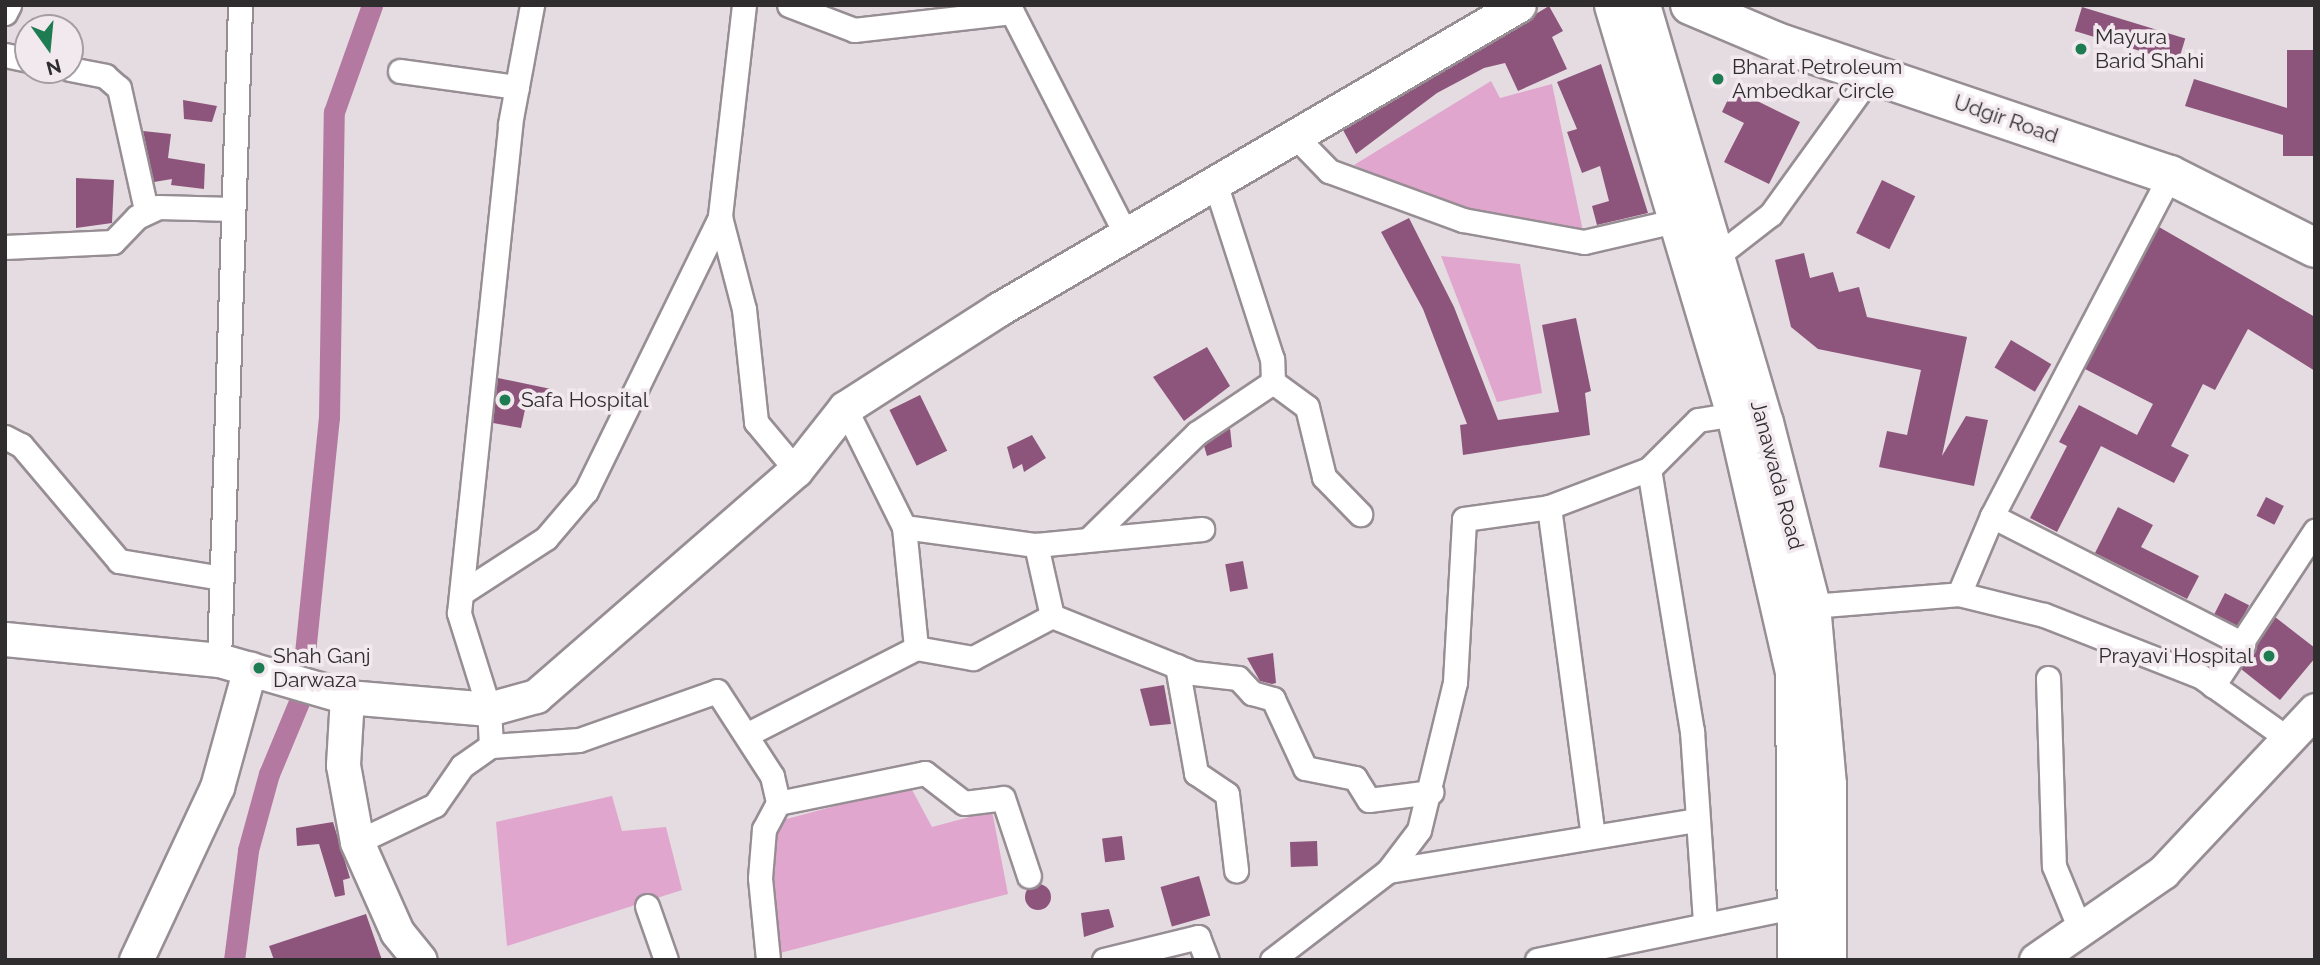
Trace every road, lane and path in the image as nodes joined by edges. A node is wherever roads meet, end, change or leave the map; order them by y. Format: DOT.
graph roads {
  1 [pos="9,5"];
  2 [pos="240,5"];
  3 [pos="532,5"];
  4 [pos="744,5"];
  5 [pos="789,5"];
  6 [pos="1519,5"];
  7 [pos="1613,5"];
  8 [pos="1641,5"];
  9 [pos="1690,5"];
  10 [pos="1745,5"];
  11 [pos="5,13"];
  12 [pos="400,71"];
  13 [pos="84,72"];
  14 [pos="1872,74"];
  15 [pos="517,87"];
  16 [pos="1295,136"];
  17 [pos="2170,175"];
  18 [pos="1215,183"];
  19 [pos="233,209"];
  20 [pos="146,211"];
  21 [pos="720,217"];
  22 [pos="2315,218"];
  23 [pos="1675,221"];
  24 [pos="1126,235"];
  25 [pos="5,247"];
  26 [pos="2315,248"];
  27 [pos="1717,256"];
  28 [pos="1273,382"];
  29 [pos="845,408"];
  30 [pos="1735,415"];
  31 [pos="5,437"];
  32 [pos="1649,469"];
  33 [pos="796,470"];
  34 [pos="1549,507"];
  35 [pos="1360,514"];
  36 [pos="1992,516"];
  37 [pos="904,527"];
  38 [pos="1202,529"];
  39 [pos="2315,531"];
  40 [pos="1088,539"];
  41 [pos="1036,545"];
  42 [pos="222,578"];
  43 [pos="463,593"];
  44 [pos="1959,594"];
  45 [pos="1796,607"];
  46 [pos="1052,617"];
  47 [pos="5,639"];
  48 [pos="2244,644"];
  49 [pos="916,648"];
  50 [pos="235,664"];
  51 [pos="1177,667"];
  52 [pos="2048,678"];
  53 [pos="2213,686"];
  54 [pos="347,697"];
  55 [pos="489,709"];
  56 [pos="2315,710"];
  57 [pos="748,734"];
  58 [pos="2287,738"];
  59 [pos="491,746"];
  60 [pos="1431,792"];
  61 [pos="778,803"];
  62 [pos="1698,820"];
  63 [pos="1593,836"];
  64 [pos="357,842"];
  65 [pos="1236,870"];
  66 [pos="1388,871"];
  67 [pos="1029,876"];
  68 [pos="1812,904"];
  69 [pos="647,906"];
  70 [pos="1705,924"];
  71 [pos="2080,929"];
  72 [pos="136,960"];
  73 [pos="420,960"];
  74 [pos="666,960"];
  75 [pos="768,960"];
  76 [pos="1104,960"];
  77 [pos="1207,960"];
  78 [pos="1272,960"];
  79 [pos="1537,960"];
  80 [pos="1796,960"];
  81 [pos="1827,960"];
  82 [pos="2036,960"];
  1 -- 11 [label="street"];
  2 -- 19 [label="street"];
  3 -- 15 [label="street"];
  4 -- 21 [label="street"];
  5 -- 24 [label="street"];
  6 -- 16 [label="street"];
  7 -- 23 [label="main road, Janawada Road"];
  8 -- 27 [label="main road, Janawada Road"];
  9 -- 14 [label="highway, Udgir Road"];
  10 -- 22 [label="highway, Udgir Road"];
  12 -- 15 [label="street"];
  13 -- 20 [label="street"];
  14 -- 17 [label="highway, Udgir Road"];
  14 -- 27 [label="street"];
  15 -- 43 [label="street"];
  16 -- 18 [label="street"];
  16 -- 23 [label="street"];
  17 -- 26 [label="highway, Udgir Road"];
  17 -- 36 [label="street"];
  18 -- 24 [label="street"];
  18 -- 28 [label="street"];
  19 -- 20 [label="street"];
  19 -- 42 [label="street"];
  20 -- 25 [label="street"];
  21 -- 33 [label="street"];
  21 -- 43 [label="street"];
  23 -- 30 [label="main road, Janawada Road"];
  24 -- 29 [label="street"];
  27 -- 45 [label="main road, Janawada Road"];
  28 -- 35 [label="street"];
  28 -- 40 [label="street"];
  29 -- 33 [label="street"];
  29 -- 37 [label="street"];
  30 -- 32 [label="street"];
  30 -- 45 [label="main road, Janawada Road"];
  31 -- 42 [label="street"];
  32 -- 34 [label="street"];
  32 -- 62 [label="street"];
  33 -- 55 [label="street"];
  34 -- 60 [label="street"];
  34 -- 63 [label="street"];
  36 -- 44 [label="street"];
  36 -- 48 [label="street"];
  37 -- 41 [label="street"];
  37 -- 49 [label="street"];
  38 -- 40 [label="street"];
  39 -- 48 [label="street"];
  40 -- 41 [label="street"];
  41 -- 46 [label="street"];
  42 -- 50 [label="street"];
  43 -- 55 [label="street"];
  44 -- 45 [label="street"];
  44 -- 53 [label="street"];
  45 -- 68 [label="main road, Janawada Road"];
  46 -- 49 [label="street"];
  46 -- 51 [label="street"];
  47 -- 50 [label="street"];
  48 -- 53 [label="street"];
  49 -- 57 [label="street"];
  50 -- 54 [label="street"];
  50 -- 72 [label="street"];
  51 -- 60 [label="street"];
  51 -- 65 [label="street"];
  52 -- 71 [label="street"];
  53 -- 58 [label="street"];
  54 -- 55 [label="street"];
  54 -- 64 [label="street"];
  55 -- 59 [label="street"];
  56 -- 58 [label="street"];
  57 -- 59 [label="street"];
  57 -- 61 [label="street"];
  58 -- 71 [label="street"];
  59 -- 64 [label="street"];
  60 -- 66 [label="street"];
  61 -- 67 [label="street"];
  61 -- 75 [label="street"];
  62 -- 63 [label="street"];
  62 -- 70 [label="street"];
  63 -- 66 [label="street"];
  64 -- 73 [label="street"];
  66 -- 78 [label="street"];
  68 -- 70 [label="street"];
  68 -- 80 [label="main road, Janawada Road"];
  68 -- 81 [label="main road, Janawada Road"];
  69 -- 74 [label="street"];
  70 -- 79 [label="street"];
  71 -- 82 [label="street"];
  76 -- 77 [label="street"];
}
